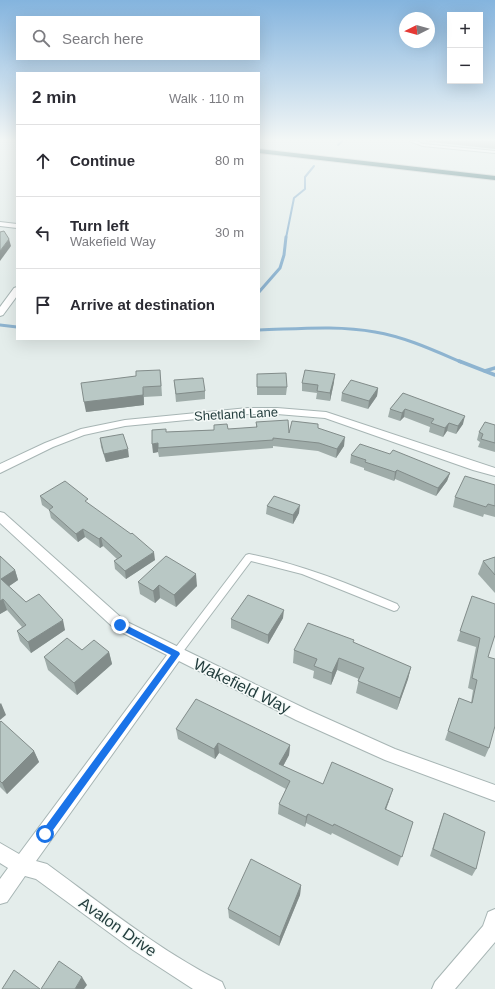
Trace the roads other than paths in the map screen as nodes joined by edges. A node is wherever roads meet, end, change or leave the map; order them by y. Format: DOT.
graph roads {
  1 [pos="0,224"];
  2 [pos="16,226"];
  3 [pos="16,291"];
  4 [pos="0,313"];
  5 [pos="0,469"];
  6 [pos="495,472"];
  7 [pos="0,516"];
  8 [pos="394,606"];
  9 [pos="176,654"];
  10 [pos="495,793"];
  11 [pos="0,852"];
  12 [pos="21,866"];
  13 [pos="0,895"];
  14 [pos="495,919"];
  15 [pos="215,989"];
  16 [pos="442,989"];
  1 -- 2 [label="street"];
  3 -- 4 [label="street"];
  5 -- 6 [label="street, Shetland Lane"];
  7 -- 9 [label="street, Wakefield Way"];
  8 -- 9 [label="lane"];
  9 -- 10 [label="street, Wakefield Way"];
  9 -- 12 [label="street"];
  11 -- 12 [label="street, Avalon Drive"];
  12 -- 13 [label="street"];
  12 -- 15 [label="street, Avalon Drive"];
  14 -- 16 [label="street"];
}
